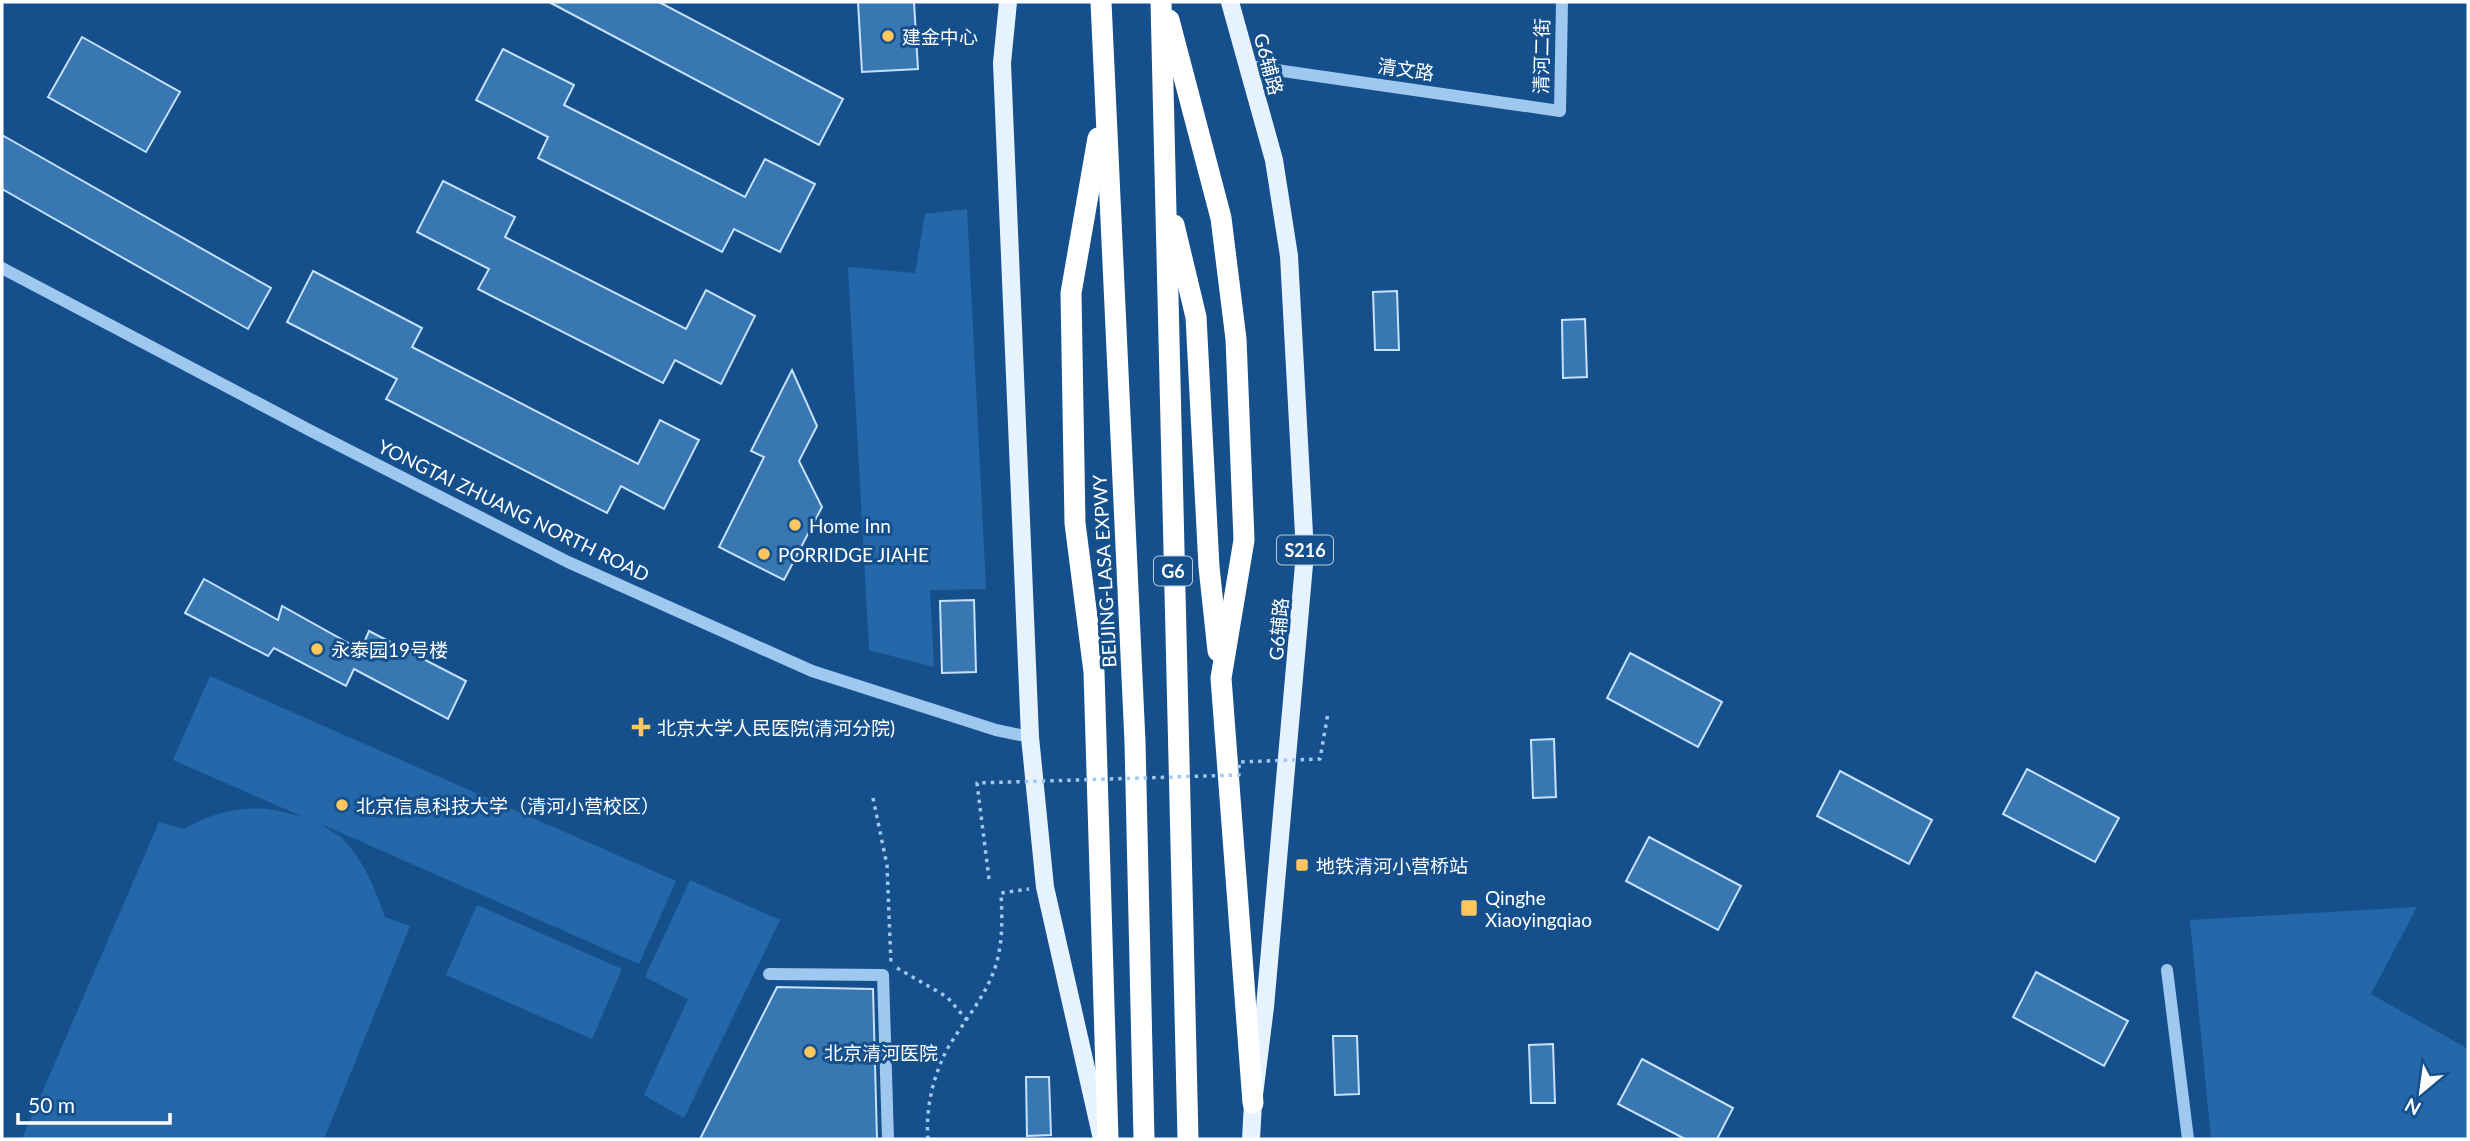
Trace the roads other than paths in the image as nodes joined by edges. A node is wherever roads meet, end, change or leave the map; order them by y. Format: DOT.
graph roads {
  1 [pos="1008,2"];
  2 [pos="1101,2"];
  3 [pos="1163,2"];
  4 [pos="1230,2"];
  5 [pos="1562,2"];
  6 [pos="1248,66"];
  7 [pos="1105,98"];
  8 [pos="1560,111"];
  9 [pos="1165,188"];
  10 [pos="2,268"];
  11 [pos="1221,678"];
  12 [pos="1030,737"];
  13 [pos="2167,970"];
  14 [pos="769,974"];
  15 [pos="1253,1103"];
  16 [pos="888,1139"];
  17 [pos="1102,1139"];
  18 [pos="1108,1139"];
  19 [pos="1144,1139"];
  20 [pos="1188,1139"];
  21 [pos="1251,1139"];
  22 [pos="2188,1139"];
  1 -- 12 [label="main road"];
  2 -- 7 [label="highway, BEIJING-LASA EXPWY / G6"];
  3 -- 9 [label="highway, G6"];
  3 -- 11 [label="highway"];
  4 -- 6 [label="main road, G6辅路 / S216"];
  5 -- 8 [label="street, 清河二街"];
  6 -- 8 [label="street, 清文路"];
  6 -- 15 [label="main road, G6辅路 / S216"];
  7 -- 18 [label="highway"];
  7 -- 19 [label="highway, BEIJING-LASA EXPWY / G6"];
  9 -- 11 [label="highway"];
  9 -- 20 [label="highway, G6"];
  10 -- 12 [label="street, YONGTAI ZHUANG NORTH ROAD"];
  11 -- 15 [label="highway"];
  12 -- 17 [label="main road"];
  13 -- 22 [label="street"];
  14 -- 16 [label="street"];
  15 -- 21 [label="main road, G6辅路 / S216"];
}
